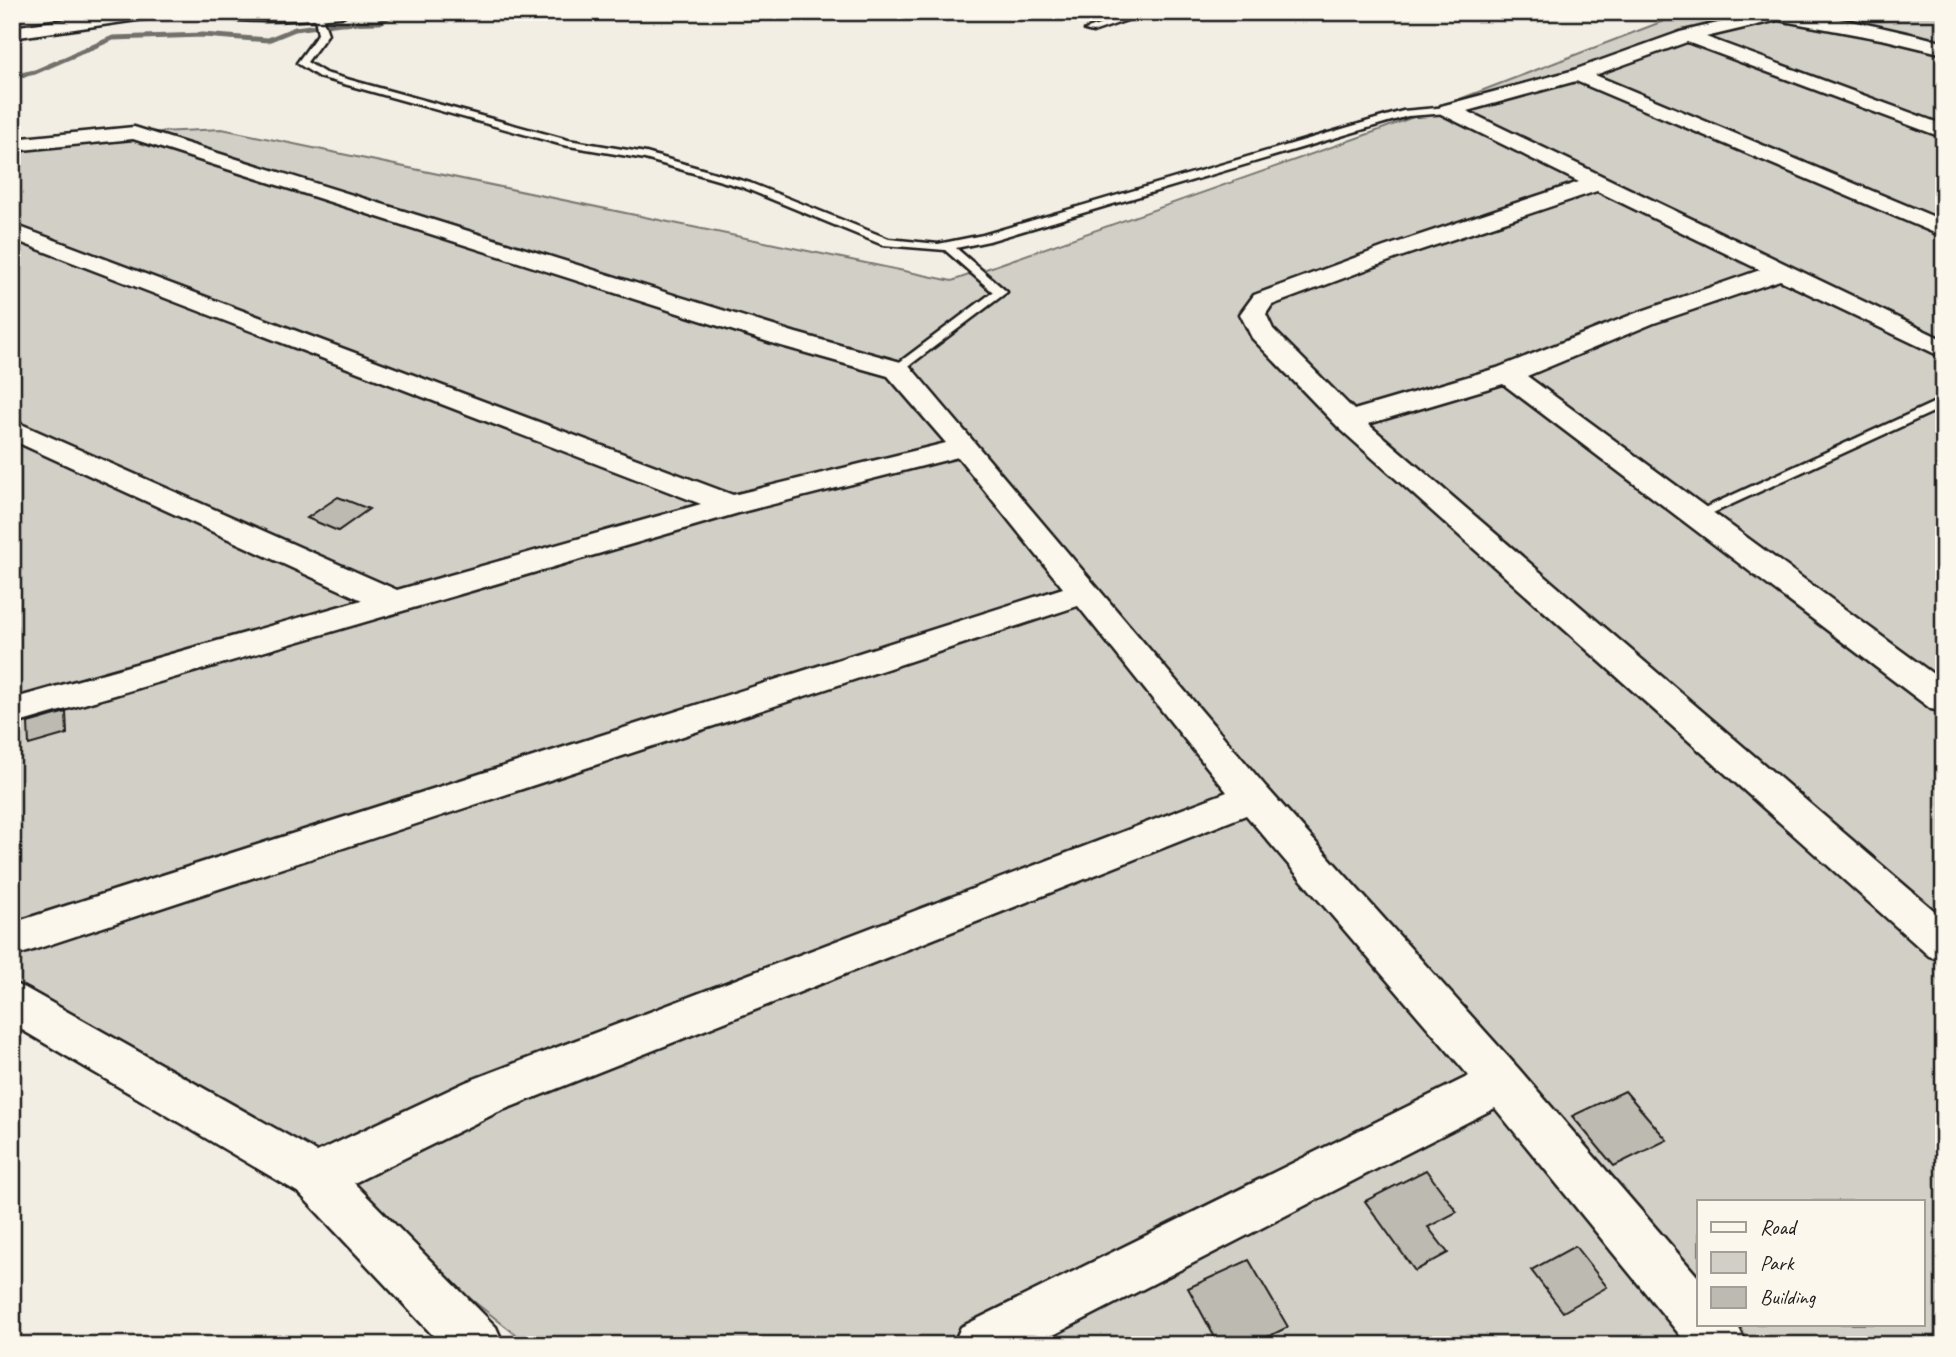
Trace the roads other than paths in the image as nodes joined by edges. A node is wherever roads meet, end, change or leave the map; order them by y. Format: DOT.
graph roads {
  1 [pos="158,12"];
  2 [pos="216,12"];
  3 [pos="341,12"];
  4 [pos="1146,12"];
  5 [pos="1730,12"];
  6 [pos="1782,13"];
  7 [pos="1749,21"];
  8 [pos="320,22"];
  9 [pos="1090,30"];
  10 [pos="12,33"];
  11 [pos="1687,36"];
  12 [pos="1944,48"];
  13 [pos="1578,75"];
  14 [pos="1448,110"];
  15 [pos="1944,132"];
  16 [pos="12,145"];
  17 [pos="1598,183"];
  18 [pos="1944,230"];
  19 [pos="12,232"];
  20 [pos="947,246"];
  21 [pos="1782,271"];
  22 [pos="1944,350"];
  23 [pos="898,370"];
  24 [pos="1507,374"];
  25 [pos="1944,402"];
  26 [pos="1348,421"];
  27 [pos="12,429"];
  28 [pos="965,447"];
  29 [pos="731,505"];
  30 [pos="1698,515"];
  31 [pos="1085,592"];
  32 [pos="394,602"];
  33 [pos="1944,700"];
  34 [pos="12,712"];
  35 [pos="1253,797"];
  36 [pos="12,940"];
  37 [pos="1944,944"];
  38 [pos="12,1002"];
  39 [pos="1502,1082"];
  40 [pos="316,1177"];
  41 [pos="1697,1316"];
  42 [pos="1706,1326"];
  43 [pos="478,1345"];
  44 [pos="979,1345"];
  45 [pos="1721,1345"];
  1 -- 10 [label="street"];
  2 -- 8 [label="street"];
  3 -- 8 [label="street"];
  4 -- 9 [label="lane"];
  5 -- 7 [label="lane"];
  6 -- 7 [label="street"];
  6 -- 12 [label="street"];
  7 -- 11 [label="street"];
  8 -- 20 [label="lane"];
  11 -- 13 [label="street"];
  11 -- 15 [label="street"];
  13 -- 14 [label="street"];
  13 -- 18 [label="street"];
  14 -- 17 [label="street"];
  14 -- 20 [label="lane"];
  16 -- 23 [label="street"];
  17 -- 21 [label="street"];
  17 -- 26 [label="street"];
  19 -- 29 [label="street"];
  20 -- 23 [label="lane"];
  21 -- 22 [label="street"];
  21 -- 24 [label="street"];
  23 -- 28 [label="street"];
  24 -- 26 [label="street"];
  24 -- 30 [label="street"];
  25 -- 30 [label="lane"];
  26 -- 37 [label="street"];
  27 -- 32 [label="street"];
  28 -- 29 [label="street"];
  28 -- 31 [label="street"];
  29 -- 32 [label="street"];
  30 -- 33 [label="street"];
  31 -- 35 [label="street"];
  31 -- 36 [label="street"];
  32 -- 34 [label="street"];
  35 -- 39 [label="street"];
  35 -- 40 [label="street"];
  38 -- 40 [label="street"];
  39 -- 41 [label="street"];
  39 -- 44 [label="street"];
  40 -- 43 [label="street"];
  42 -- 45 [label="street"];
}
